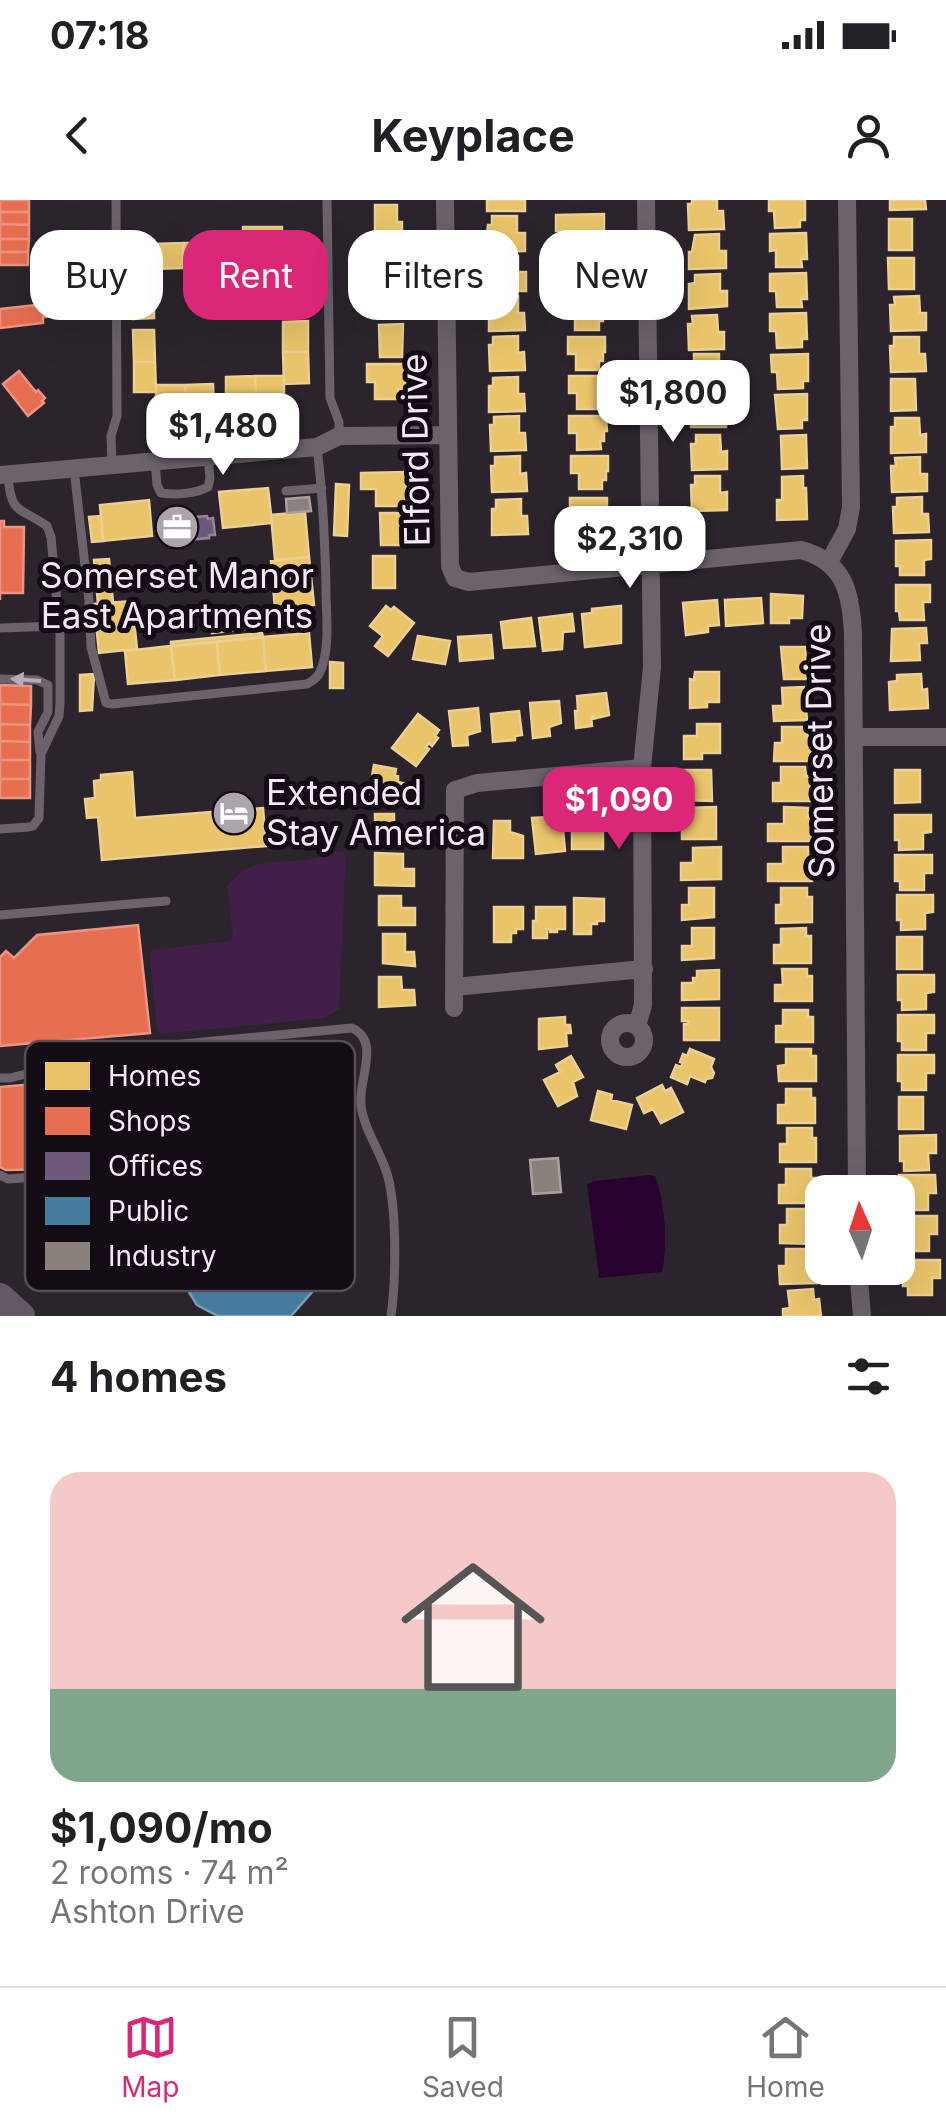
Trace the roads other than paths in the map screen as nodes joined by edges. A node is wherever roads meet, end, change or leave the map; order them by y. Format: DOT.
graph roads {
  1 [pos="116,200"];
  2 [pos="327,200"];
  3 [pos="445,200"];
  4 [pos="646,200"];
  5 [pos="847,200"];
  6 [pos="448,434"];
  7 [pos="339,436"];
  8 [pos="317,447"];
  9 [pos="208,456"];
  10 [pos="155,461"];
  11 [pos="112,465"];
  12 [pos="74,469"];
  13 [pos="4,475"];
  14 [pos="322,488"];
  15 [pos="286,492"];
  16 [pos="830,562"];
  17 [pos="650,565"];
  18 [pos="59,626"];
  19 [pos="0,628"];
  20 [pos="0,678"];
  21 [pos="854,737"];
  22 [pos="946,737"];
  23 [pos="41,754"];
  24 [pos="642,768"];
  25 [pos="0,830"];
  26 [pos="166,900"];
  27 [pos="0,915"];
  28 [pos="644,969"];
  29 [pos="454,987"];
  30 [pos="454,1008"];
  31 [pos="637,1026"];
  32 [pos="271,1036"];
  33 [pos="217,1041"];
  34 [pos="271,1041"];
  35 [pos="25,1074"];
  36 [pos="0,1078"];
  37 [pos="0,1175"];
  38 [pos="858,1175"];
  39 [pos="25,1178"];
  40 [pos="859,1285"];
  41 [pos="0,1296"];
  42 [pos="21,1316"];
  43 [pos="391,1316"];
  44 [pos="862,1316"];
  1 -- 11 [label="lane"];
  2 -- 7 [label="lane"];
  3 -- 6 [label="street, Elford Drive"];
  4 -- 17 [label="street"];
  5 -- 16 [label="street"];
  6 -- 7 [label="street"];
  6 -- 17 [label="street, Elford Drive"];
  7 -- 8 [label="street"];
  8 -- 9 [label="street"];
  8 -- 14 [label="lane"];
  9 -- 10 [label="street"];
  9 -- 10 [label="lane"];
  10 -- 11 [label="street"];
  11 -- 12 [label="street"];
  12 -- 13 [label="street"];
  12 -- 14 [label="lane"];
  13 -- 18 [label="lane"];
  14 -- 15 [label="lane"];
  16 -- 17 [label="street"];
  16 -- 21 [label="street, Somerset Drive"];
  17 -- 24 [label="street"];
  18 -- 19 [label="lane"];
  18 -- 23 [label="lane"];
  23 -- 20 [label="lane, one-way"];
  21 -- 22 [label="street"];
  21 -- 38 [label="street, Somerset Drive"];
  23 -- 25 [label="lane"];
  24 -- 28 [label="street"];
  24 -- 29 [label="street"];
  26 -- 27 [label="lane"];
  28 -- 29 [label="street"];
  28 -- 31 [label="street"];
  29 -- 30 [label="street"];
  32 -- 33 [label="lane"];
  32 -- 34 [label="lane"];
  32 -- 43 [label="lane"];
  35 -- 36 [label="lane"];
  37 -- 39 [label="lane"];
  40 -- 44 [label="street"];
  41 -- 42 [label="main road"];
}
